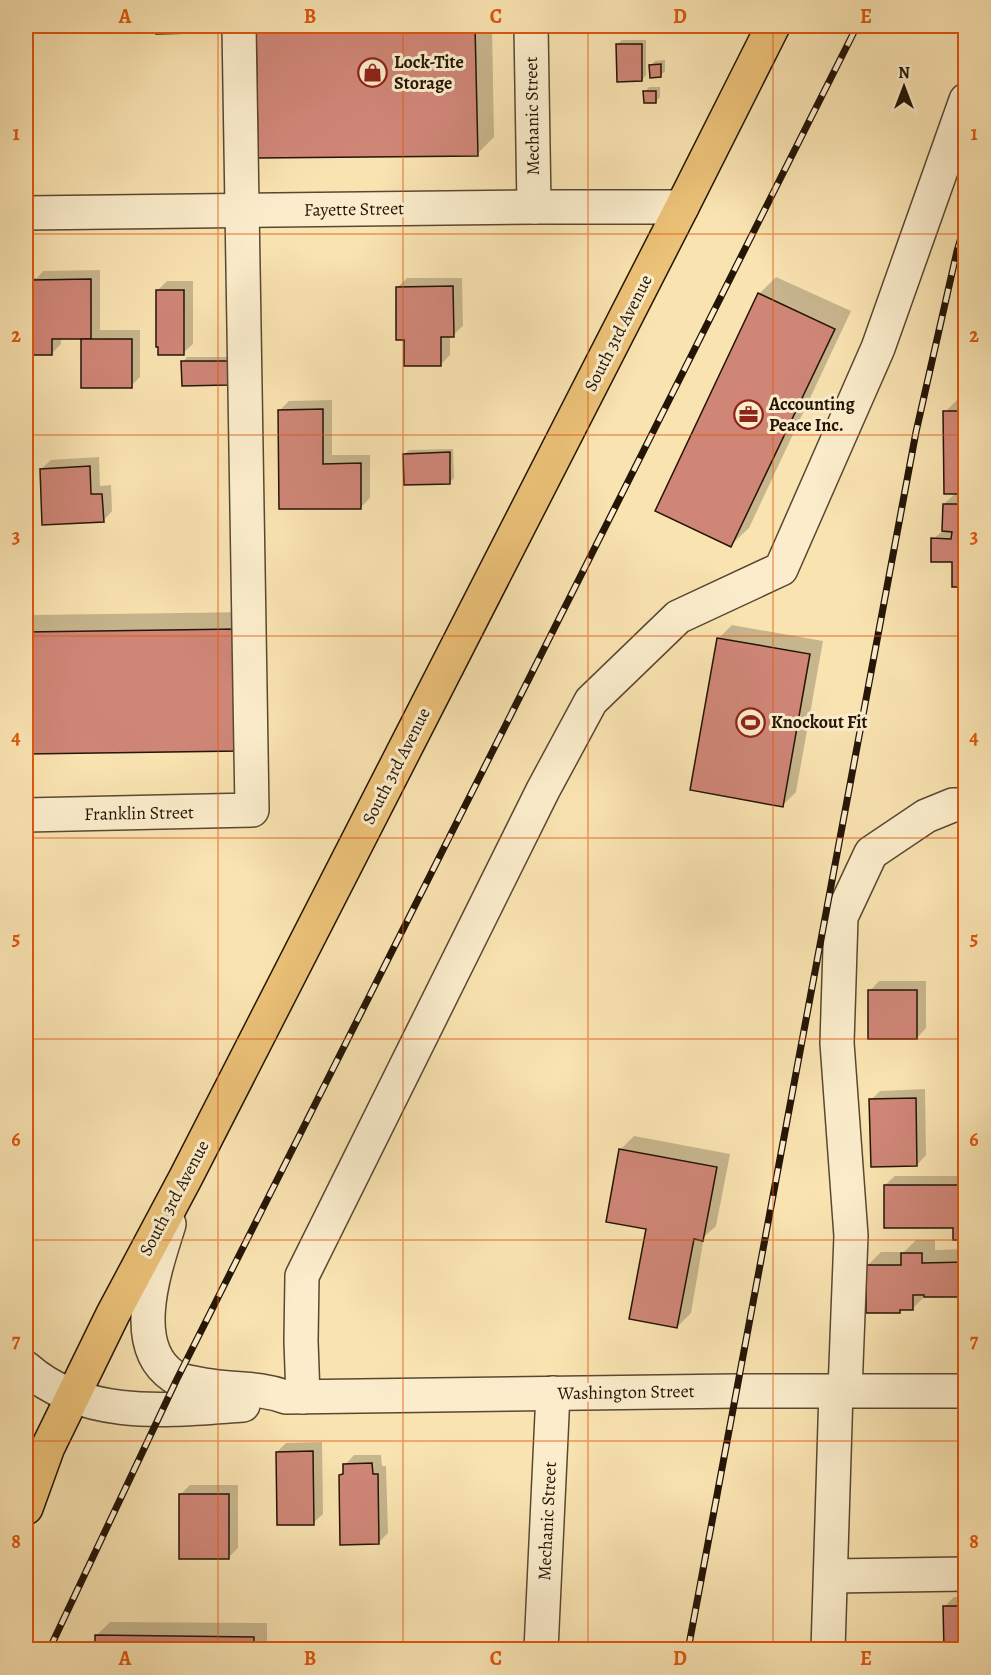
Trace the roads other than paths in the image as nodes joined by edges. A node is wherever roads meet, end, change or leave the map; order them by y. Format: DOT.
graph roads {
  1 [pos="240,26"];
  2 [pos="531,26"];
  3 [pos="773,26"];
  4 [pos="966,100"];
  5 [pos="534,207"];
  6 [pos="682,207"];
  7 [pos="243,211"];
  8 [pos="26,213"];
  9 [pos="959,805"];
  10 [pos="26,815"];
  11 [pos="180,1188"];
  12 [pos="26,1368"];
  13 [pos="841,1391"];
  14 [pos="966,1391"];
  15 [pos="553,1393"];
  16 [pos="73,1397"];
  17 [pos="295,1397"];
  18 [pos="26,1508"];
  19 [pos="966,1574"];
  20 [pos="831,1576"];
  21 [pos="541,1650"];
  22 [pos="828,1650"];
  1 -- 7 [label="street"];
  2 -- 5 [label="street, Mechanic Street"];
  3 -- 6 [label="main road, South 3rd Avenue"];
  4 -- 17 [label="street"];
  5 -- 6 [label="street, Fayette Street"];
  5 -- 7 [label="street, Fayette Street"];
  6 -- 11 [label="main road, South 3rd Avenue"];
  7 -- 8 [label="street, Fayette Street"];
  7 -- 10 [label="street, Franklin Street"];
  9 -- 13 [label="street"];
  11 -- 16 [label="main road, South 3rd Avenue"];
  11 -- 17 [label="street, Washington Street"];
  12 -- 16 [label="street, Washington Street"];
  13 -- 14 [label="street, Washington Street"];
  13 -- 15 [label="street, Washington Street"];
  13 -- 20 [label="street"];
  15 -- 17 [label="street, Washington Street"];
  15 -- 21 [label="street, Mechanic Street"];
  16 -- 17 [label="street, Washington Street"];
  16 -- 18 [label="main road, South 3rd Avenue"];
  19 -- 20 [label="street"];
  20 -- 22 [label="street"];
}
